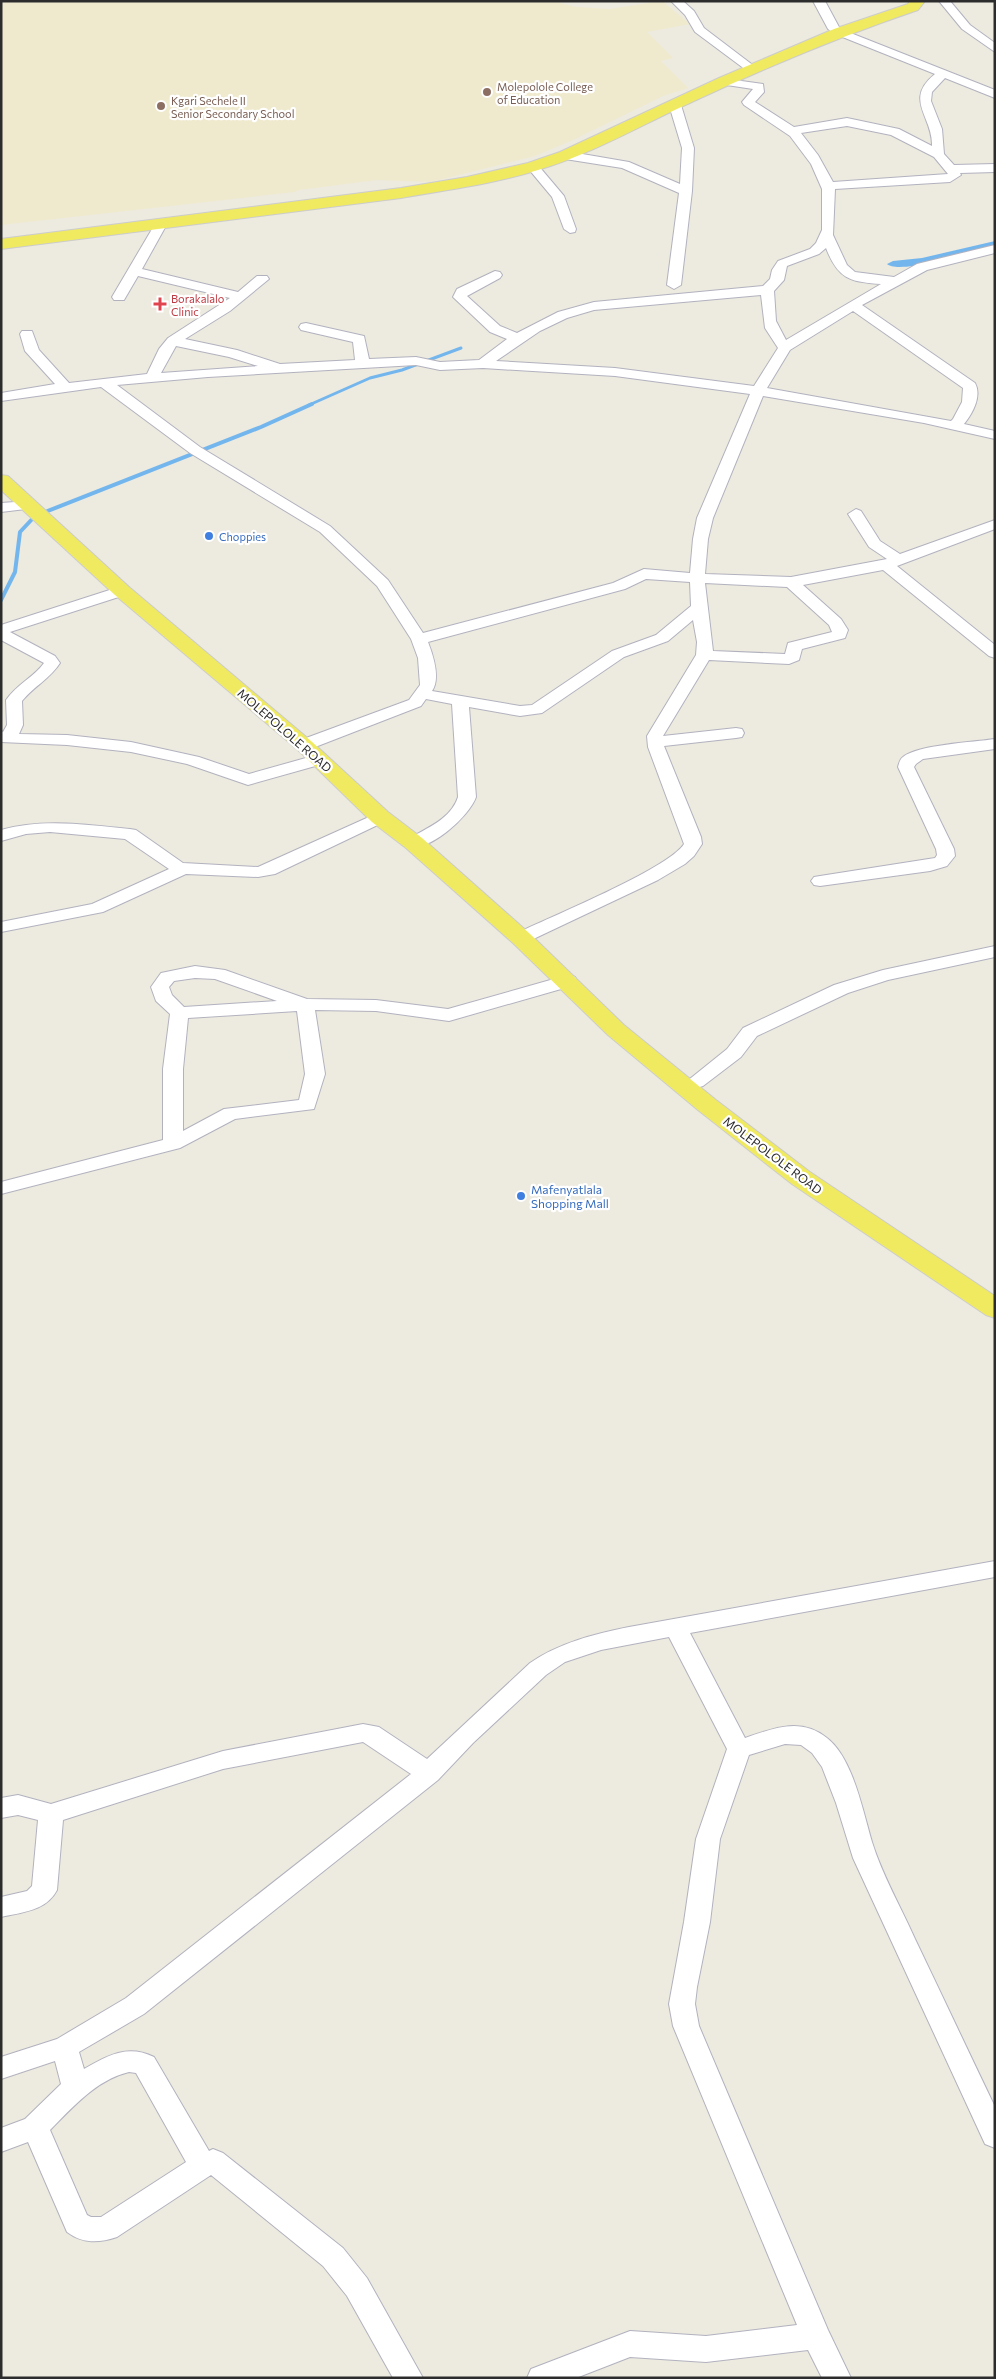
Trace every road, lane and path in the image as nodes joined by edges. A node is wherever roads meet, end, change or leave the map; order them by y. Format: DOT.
graph roads {
  1 [pos="676,1"];
  2 [pos="819,1"];
  3 [pos="917,1"];
  4 [pos="944,1"];
  5 [pos="847,33"];
  6 [pos="995,49"];
  7 [pos="750,68"];
  8 [pos="944,73"];
  9 [pos="728,80"];
  10 [pos="995,94"];
  11 [pos="675,105"];
  12 [pos="937,127"];
  13 [pos="792,131"];
  14 [pos="896,132"];
  15 [pos="938,154"];
  16 [pos="565,155"];
  17 [pos="533,167"];
  18 [pos="995,168"];
  19 [pos="950,169"];
  20 [pos="828,186"];
  21 [pos="686,190"];
  22 [pos="161,224"];
  23 [pos="570,229"];
  24 [pos="828,235"];
  25 [pos="1,244"];
  26 [pos="995,249"];
  27 [pos="133,271"];
  28 [pos="495,275"];
  29 [pos="262,279"];
  30 [pos="897,281"];
  31 [pos="674,286"];
  32 [pos="767,290"];
  33 [pos="239,296"];
  34 [pos="119,297"];
  35 [pos="853,305"];
  36 [pos="306,327"];
  37 [pos="27,334"];
  38 [pos="515,337"];
  39 [pos="173,341"];
  40 [pos="785,347"];
  41 [pos="364,364"];
  42 [pos="483,364"];
  43 [pos="286,369"];
  44 [pos="152,377"];
  45 [pos="103,382"];
  46 [pos="64,386"];
  47 [pos="758,391"];
  48 [pos="1,397"];
  49 [pos="957,423"];
  50 [pos="995,429"];
  51 [pos="995,435"];
  52 [pos="1,480"];
  53 [pos="1,508"];
  54 [pos="856,514"];
  55 [pos="40,516"];
  56 [pos="995,524"];
  57 [pos="892,562"];
  58 [pos="698,579"];
  59 [pos="791,582"];
  60 [pos="122,591"];
  61 [pos="699,608"];
  62 [pos="1,630"];
  63 [pos="1,634"];
  64 [pos="419,639"];
  65 [pos="995,653"];
  66 [pos="704,655"];
  67 [pos="423,694"];
  68 [pos="460,701"];
  69 [pos="736,733"];
  70 [pos="5,737"];
  71 [pos="655,742"];
  72 [pos="995,744"];
  73 [pos="304,745"];
  74 [pos="320,759"];
  75 [pos="380,816"];
  76 [pos="1,836"];
  77 [pos="414,843"];
  78 [pos="180,868"];
  79 [pos="820,881"];
  80 [pos="1,927"];
  81 [pos="521,938"];
  82 [pos="995,951"];
  83 [pos="568,981"];
  84 [pos="305,1005"];
  85 [pos="179,1013"];
  86 [pos="696,1082"];
  87 [pos="173,1144"];
  88 [pos="1,1188"];
  89 [pos="995,1298"];
  90 [pos="995,1309"];
  91 [pos="995,1569"];
  92 [pos="676,1628"];
  93 [pos="739,1749"];
  94 [pos="429,1773"];
  95 [pos="1,1808"];
  96 [pos="51,1814"];
  97 [pos="1,1907"];
  98 [pos="65,2047"];
  99 [pos="1,2068"];
  100 [pos="75,2086"];
  101 [pos="35,2126"];
  102 [pos="995,2136"];
  103 [pos="1,2140"];
  104 [pos="203,2166"];
  105 [pos="816,2336"];
  106 [pos="409,2378"];
  107 [pos="541,2378"];
  108 [pos="837,2378"];
  1 -- 7 [label="street"];
  2 -- 5 [label="street"];
  3 -- 5 [label="main road"];
  3 -- 5 [label="main road"];
  4 -- 6 [label="street"];
  5 -- 7 [label="main road"];
  5 -- 8 [label="street"];
  5 -- 9 [label="main road"];
  7 -- 9 [label="main road"];
  8 -- 10 [label="street"];
  8 -- 12 [label="street"];
  9 -- 11 [label="main road"];
  9 -- 13 [label="street"];
  11 -- 16 [label="main road"];
  11 -- 21 [label="street"];
  12 -- 14 [label="street"];
  12 -- 15 [label="street"];
  13 -- 14 [label="street"];
  13 -- 20 [label="street"];
  14 -- 15 [label="street"];
  15 -- 19 [label="street"];
  16 -- 17 [label="main road"];
  16 -- 21 [label="street"];
  17 -- 22 [label="main road"];
  17 -- 23 [label="street"];
  18 -- 19 [label="street"];
  19 -- 20 [label="street"];
  20 -- 24 [label="street"];
  21 -- 31 [label="street"];
  22 -- 25 [label="main road"];
  22 -- 27 [label="street"];
  24 -- 30 [label="street"];
  24 -- 32 [label="street"];
  26 -- 30 [label="street"];
  27 -- 33 [label="street"];
  27 -- 34 [label="street"];
  28 -- 38 [label="street"];
  29 -- 33 [label="street"];
  30 -- 35 [label="street"];
  32 -- 38 [label="street"];
  32 -- 40 [label="street"];
  33 -- 39 [label="street"];
  35 -- 40 [label="street"];
  35 -- 49 [label="street"];
  36 -- 41 [label="street"];
  37 -- 46 [label="street"];
  38 -- 42 [label="street"];
  39 -- 43 [label="street"];
  39 -- 44 [label="street"];
  40 -- 47 [label="street"];
  41 -- 42 [label="street"];
  41 -- 43 [label="street"];
  42 -- 47 [label="street"];
  43 -- 44 [label="street"];
  44 -- 45 [label="street"];
  45 -- 46 [label="street"];
  45 -- 64 [label="street"];
  46 -- 48 [label="street"];
  47 -- 49 [label="street"];
  47 -- 58 [label="street"];
  49 -- 50 [label="street"];
  49 -- 51 [label="street"];
  52 -- 55 [label="main road, MOLEPOLOLE ROAD"];
  53 -- 55 [label="street"];
  54 -- 57 [label="street"];
  55 -- 60 [label="main road, MOLEPOLOLE ROAD"];
  56 -- 57 [label="street"];
  57 -- 59 [label="street"];
  57 -- 65 [label="street"];
  58 -- 59 [label="street"];
  58 -- 61 [label="street"];
  58 -- 64 [label="street"];
  59 -- 66 [label="street"];
  60 -- 62 [label="street"];
  60 -- 73 [label="main road, MOLEPOLOLE ROAD"];
  61 -- 66 [label="street"];
  61 -- 68 [label="street"];
  63 -- 70 [label="street"];
  64 -- 67 [label="street"];
  66 -- 71 [label="street"];
  67 -- 68 [label="street"];
  67 -- 73 [label="street"];
  68 -- 77 [label="street"];
  69 -- 71 [label="street"];
  70 -- 74 [label="street"];
  71 -- 81 [label="street"];
  72 -- 79 [label="street"];
  73 -- 74 [label="main road, MOLEPOLOLE ROAD"];
  74 -- 75 [label="main road, MOLEPOLOLE ROAD"];
  75 -- 77 [label="main road, MOLEPOLOLE ROAD"];
  75 -- 78 [label="street"];
  76 -- 78 [label="street"];
  77 -- 81 [label="main road, MOLEPOLOLE ROAD"];
  78 -- 80 [label="street"];
  81 -- 83 [label="main road, MOLEPOLOLE ROAD"];
  82 -- 86 [label="street"];
  83 -- 84 [label="street"];
  83 -- 86 [label="main road, MOLEPOLOLE ROAD"];
  83 -- 90 [label="main road, MOLEPOLOLE ROAD"];
  84 -- 85 [label="street"];
  84 -- 85 [label="street"];
  84 -- 87 [label="street"];
  85 -- 87 [label="street"];
  86 -- 89 [label="main road, MOLEPOLOLE ROAD"];
  87 -- 88 [label="street"];
  91 -- 92 [label="street"];
  92 -- 93 [label="street"];
  92 -- 94 [label="street"];
  93 -- 102 [label="street"];
  93 -- 105 [label="street"];
  94 -- 96 [label="street"];
  94 -- 98 [label="street"];
  95 -- 96 [label="street"];
  96 -- 97 [label="street"];
  98 -- 99 [label="street"];
  98 -- 100 [label="street"];
  100 -- 101 [label="street"];
  100 -- 104 [label="street"];
  101 -- 103 [label="street"];
  101 -- 104 [label="street"];
  104 -- 106 [label="street"];
  105 -- 107 [label="street"];
  105 -- 108 [label="street"];
}
